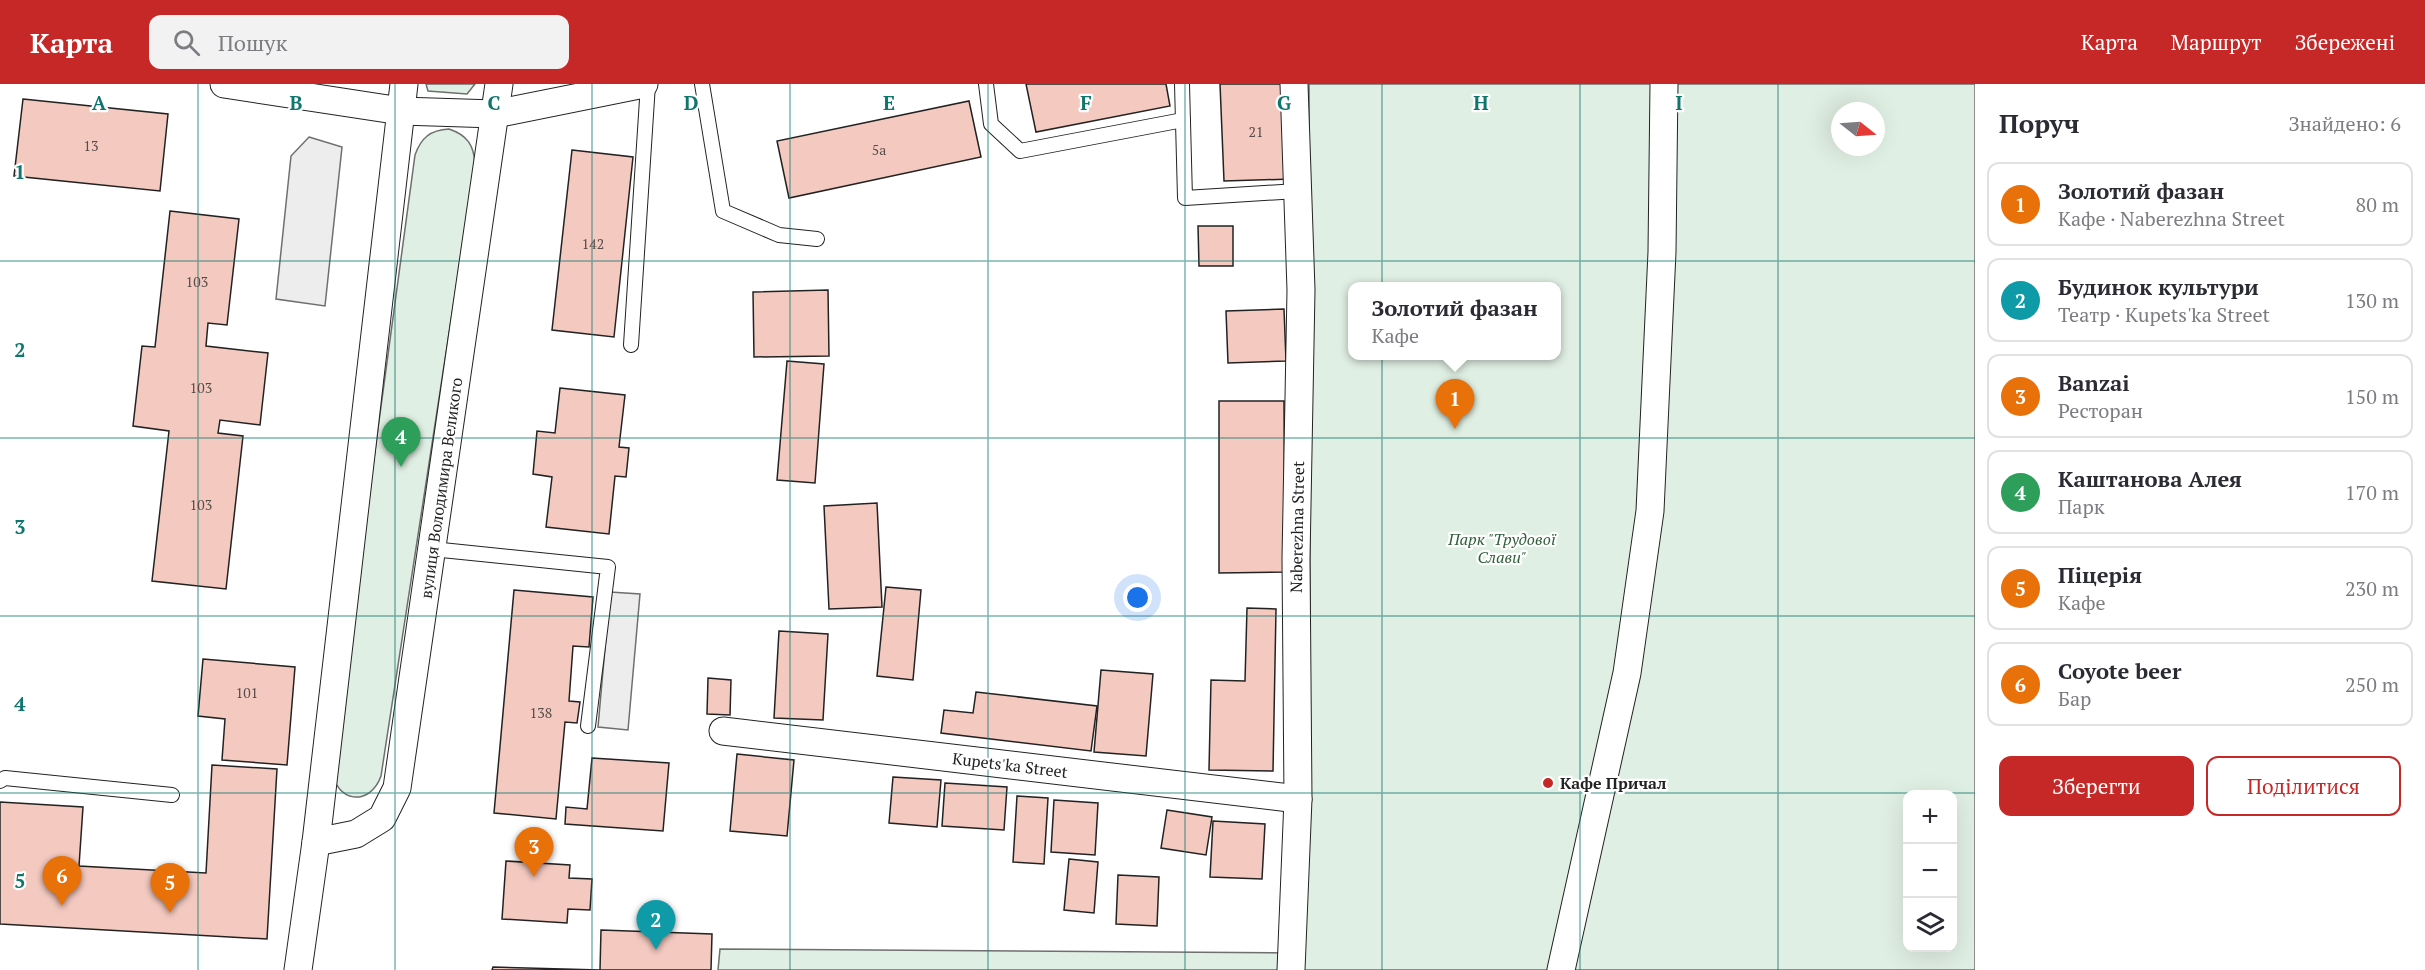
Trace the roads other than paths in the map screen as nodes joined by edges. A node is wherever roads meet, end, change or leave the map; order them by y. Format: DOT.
graph roads {
  1 [pos="224,84"];
  2 [pos="404,84"];
  3 [pos="499,84"];
  4 [pos="644,84"];
  5 [pos="648,84"];
  6 [pos="702,84"];
  7 [pos="986,84"];
  8 [pos="1182,84"];
  9 [pos="1294,84"];
  10 [pos="1664,84"];
  11 [pos="401,111"];
  12 [pos="495,114"];
  13 [pos="1183,120"];
  14 [pos="1298,191"];
  15 [pos="817,239"];
  16 [pos="631,345"];
  17 [pos="432,549"];
  18 [pos="588,726"];
  19 [pos="723,731"];
  20 [pos="0,781"];
  21 [pos="172,795"];
  22 [pos="1298,799"];
  23 [pos="316,842"];
  24 [pos="298,970"];
  25 [pos="1291,970"];
  26 [pos="1561,970"];
  1 -- 11 [label="street"];
  2 -- 11 [label="street"];
  3 -- 12 [label="street, вулиця Володимира Великого"];
  4 -- 12 [label="street"];
  5 -- 16 [label="lane"];
  6 -- 15 [label="lane"];
  7 -- 13 [label="lane"];
  8 -- 13 [label="lane"];
  9 -- 14 [label="street, Naberezhna Street"];
  10 -- 26 [label="street"];
  11 -- 12 [label="street"];
  11 -- 23 [label="street"];
  12 -- 17 [label="street, вулиця Володимира Великого"];
  13 -- 14 [label="lane"];
  14 -- 22 [label="street, Naberezhna Street"];
  17 -- 18 [label="lane"];
  17 -- 23 [label="street, вулиця Володимира Великого"];
  19 -- 22 [label="street, Kupets'ka Street"];
  20 -- 21 [label="lane"];
  22 -- 25 [label="street, Naberezhna Street"];
  23 -- 24 [label="street"];
}
